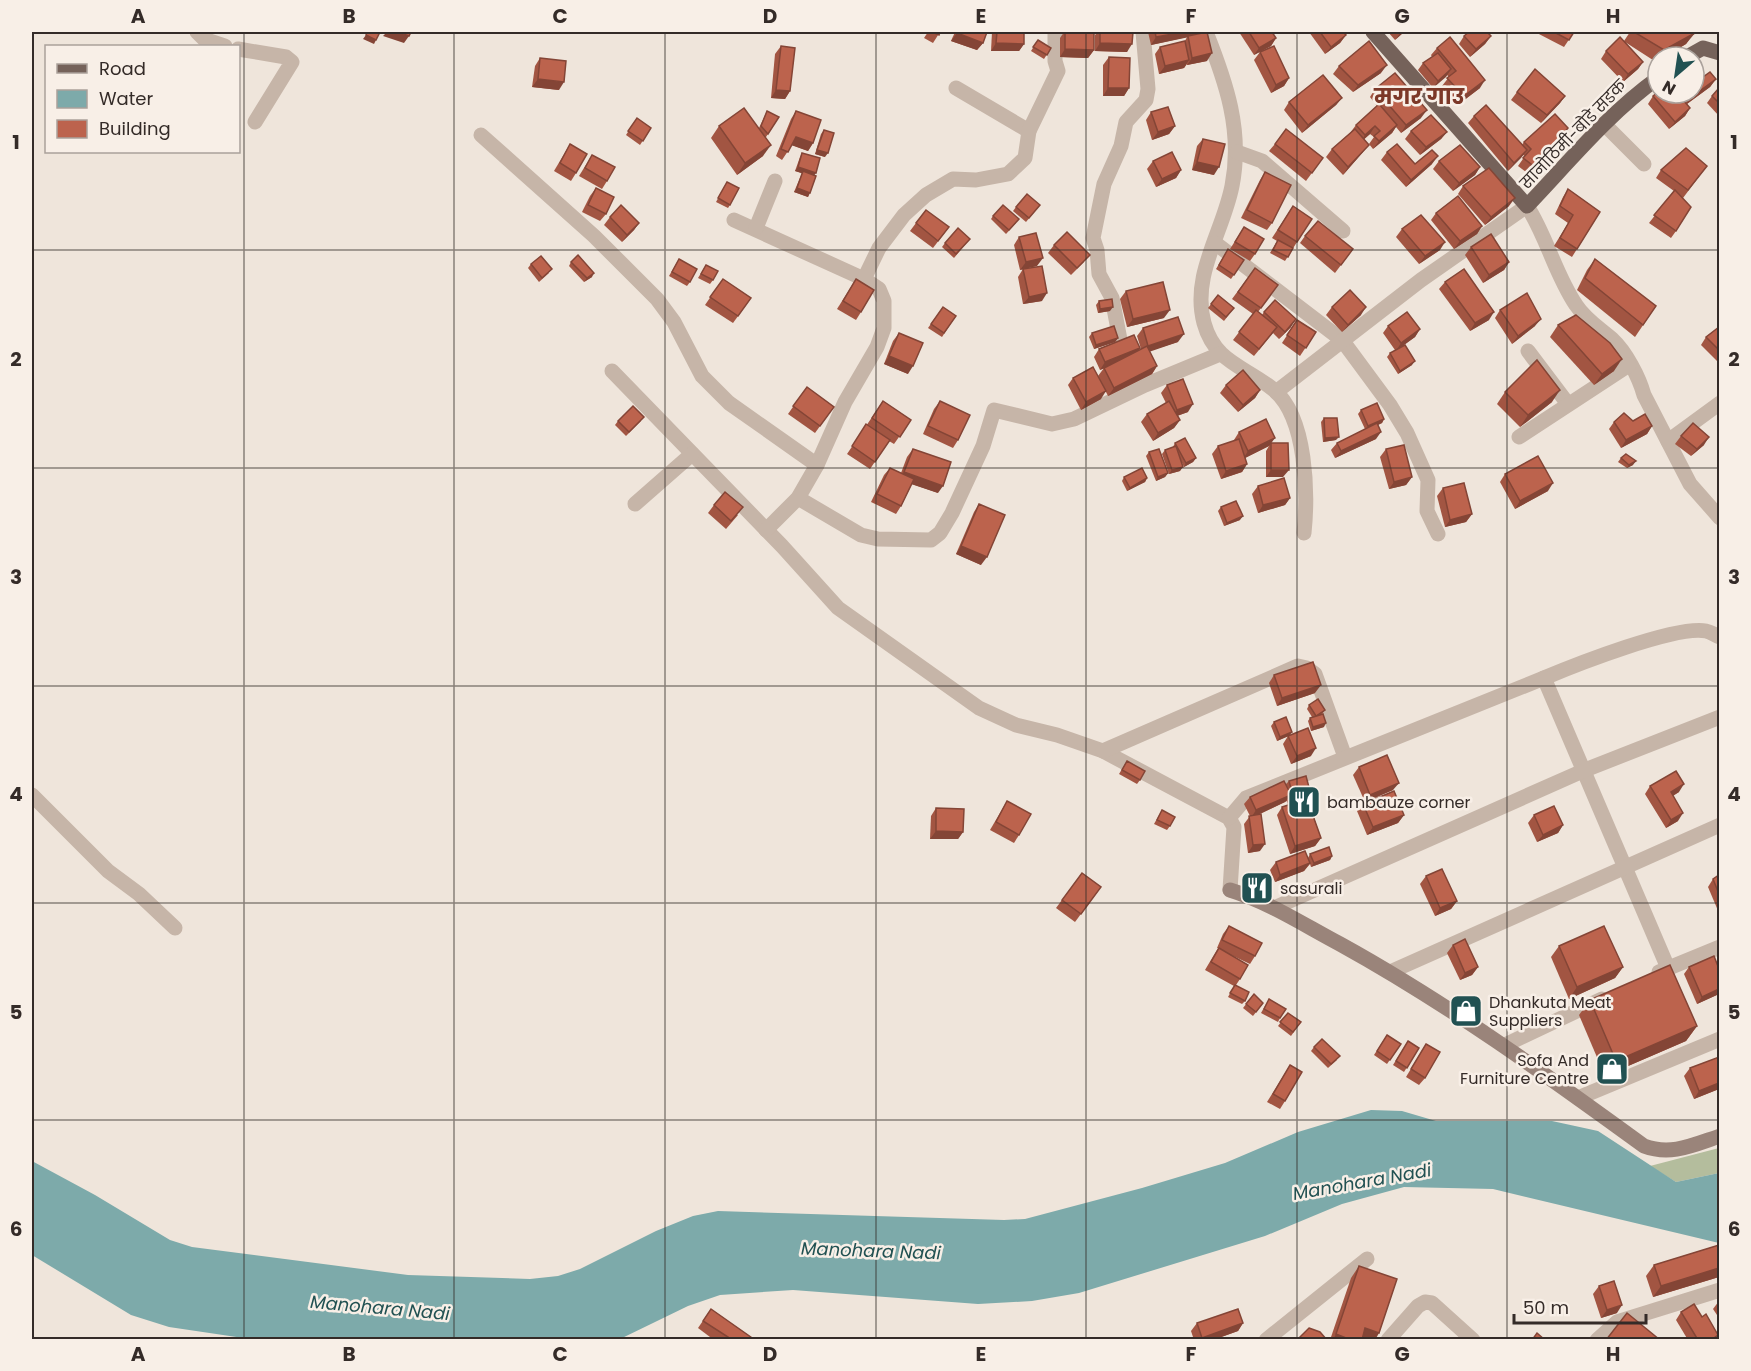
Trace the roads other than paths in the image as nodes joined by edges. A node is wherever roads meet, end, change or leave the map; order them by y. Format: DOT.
graph roads {
  1 [pos="196,32"];
  2 [pos="1055,32"];
  3 [pos="1143,32"];
  4 [pos="1206,32"];
  5 [pos="1374,32"];
  6 [pos="222,45"];
  7 [pos="240,50"];
  8 [pos="1646,86"];
  9 [pos="956,88"];
  10 [pos="255,122"];
  11 [pos="1605,125"];
  12 [pos="1029,131"];
  13 [pos="481,135"];
  14 [pos="1237,152"];
  15 [pos="1644,164"];
  16 [pos="775,181"];
  17 [pos="1527,206"];
  18 [pos="734,220"];
  19 [pos="756,228"];
  20 [pos="1343,231"];
  21 [pos="1215,243"];
  22 [pos="864,279"];
  23 [pos="1342,340"];
  24 [pos="1121,345"];
  25 [pos="1528,351"];
  26 [pos="1220,354"];
  27 [pos="1629,365"];
  28 [pos="612,371"];
  29 [pos="1276,392"];
  30 [pos="1719,403"];
  31 [pos="1568,404"];
  32 [pos="1519,437"];
  33 [pos="1668,441"];
  34 [pos="692,454"];
  35 [pos="817,465"];
  36 [pos="798,498"];
  37 [pos="635,504"];
  38 [pos="1719,518"];
  39 [pos="766,530"];
  40 [pos="1304,533"];
  41 [pos="1438,534"];
  42 [pos="1719,637"];
  43 [pos="1544,678"];
  44 [pos="1719,717"];
  45 [pos="1103,751"];
  46 [pos="1345,756"];
  47 [pos="1585,770"];
  48 [pos="32,795"];
  49 [pos="1228,818"];
  50 [pos="1719,825"];
  51 [pos="1625,868"];
  52 [pos="1274,908"];
  53 [pos="175,928"];
  54 [pos="1719,947"];
  55 [pos="1668,968"];
  56 [pos="1390,972"];
  57 [pos="1647,978"];
  58 [pos="1617,992"];
  59 [pos="1719,1039"];
  60 [pos="1504,1045"];
  61 [pos="1578,1098"];
  62 [pos="1719,1136"];
  63 [pos="1366,1259"];
  64 [pos="1719,1290"];
  65 [pos="1266,1340"];
  66 [pos="1388,1340"];
  67 [pos="1473,1340"];
  68 [pos="1597,1340"];
  1 -- 6 [label="street"];
  2 -- 12 [label="street"];
  3 -- 24 [label="street"];
  4 -- 14 [label="street"];
  5 -- 17 [label="main road, सानोठिमी-बोडे सडक"];
  7 -- 10 [label="street"];
  8 -- 11 [label="main road, सानोठिमी-बोडे सडक"];
  9 -- 12 [label="street"];
  11 -- 15 [label="street"];
  11 -- 17 [label="main road, सानोठिमी-बोडे सडक"];
  12 -- 22 [label="street"];
  13 -- 35 [label="street"];
  14 -- 20 [label="street"];
  14 -- 21 [label="street"];
  16 -- 19 [label="street"];
  17 -- 23 [label="street"];
  17 -- 27 [label="street"];
  18 -- 19 [label="street"];
  19 -- 22 [label="street"];
  21 -- 23 [label="street"];
  21 -- 26 [label="street"];
  22 -- 35 [label="street"];
  23 -- 29 [label="street"];
  23 -- 41 [label="street"];
  25 -- 31 [label="street"];
  26 -- 29 [label="street"];
  26 -- 36 [label="street"];
  27 -- 31 [label="street"];
  27 -- 33 [label="street"];
  28 -- 34 [label="street"];
  29 -- 40 [label="street"];
  30 -- 33 [label="street"];
  31 -- 32 [label="street"];
  33 -- 38 [label="street"];
  34 -- 37 [label="street"];
  34 -- 39 [label="street"];
  35 -- 36 [label="street"];
  36 -- 39 [label="street"];
  39 -- 45 [label="street"];
  42 -- 43 [label="street"];
  43 -- 46 [label="street"];
  43 -- 47 [label="street"];
  44 -- 47 [label="street"];
  45 -- 46 [label="street"];
  45 -- 49 [label="street"];
  46 -- 49 [label="street"];
  47 -- 51 [label="street"];
  47 -- 52 [label="street"];
  48 -- 53 [label="street"];
  49 -- 52 [label="street"];
  50 -- 51 [label="street"];
  51 -- 55 [label="street"];
  51 -- 56 [label="street"];
  52 -- 56 [label="street"];
  54 -- 55 [label="street"];
  55 -- 57 [label="street"];
  56 -- 60 [label="street"];
  58 -- 60 [label="street"];
  59 -- 61 [label="street"];
  60 -- 61 [label="street"];
  61 -- 62 [label="street"];
  63 -- 65 [label="street"];
  64 -- 68 [label="street"];
  66 -- 67 [label="street"];
}
